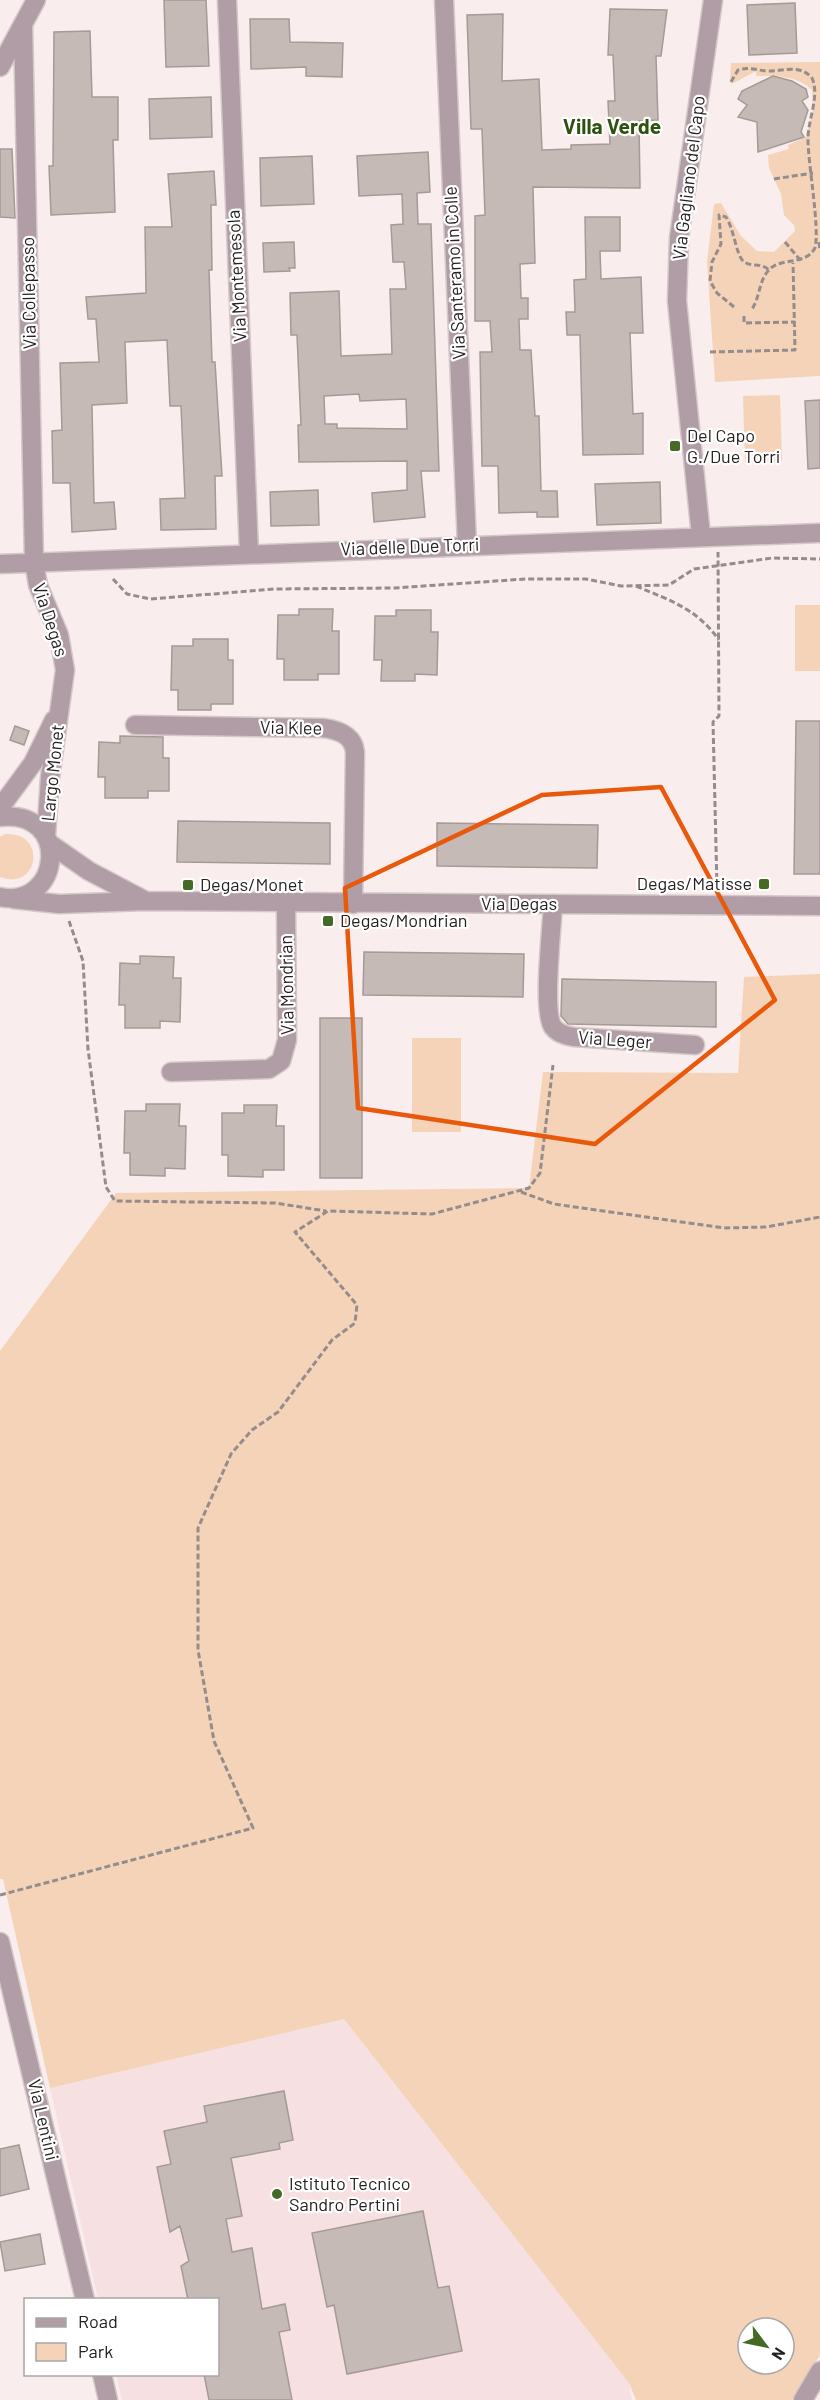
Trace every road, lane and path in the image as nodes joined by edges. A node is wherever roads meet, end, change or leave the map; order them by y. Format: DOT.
graph roads {
  1 [pos="36,0"];
  2 [pos="227,0"];
  3 [pos="444,0"];
  4 [pos="713,0"];
  5 [pos="23,24"];
  6 [pos="0,67"];
  7 [pos="731,82"];
  8 [pos="813,173"];
  9 [pos="774,179"];
  10 [pos="818,240"];
  11 [pos="785,242"];
  12 [pos="820,251"];
  13 [pos="801,261"];
  14 [pos="793,263"];
  15 [pos="769,270"];
  16 [pos="734,307"];
  17 [pos="752,309"];
  18 [pos="744,316"];
  19 [pos="795,322"];
  20 [pos="710,352"];
  21 [pos="820,533"];
  22 [pos="710,536"];
  23 [pos="467,546"];
  24 [pos="249,553"];
  25 [pos="820,559"];
  26 [pos="101,560"];
  27 [pos="34,562"];
  28 [pos="0,564"];
  29 [pos="718,567"];
  30 [pos="634,586"];
  31 [pos="719,640"];
  32 [pos="58,714"];
  33 [pos="135,725"];
  34 [pos="0,808"];
  35 [pos="0,817"];
  36 [pos="48,840"];
  37 [pos="7,898"];
  38 [pos="146,901"];
  39 [pos="286,903"];
  40 [pos="64,904"];
  41 [pos="353,904"];
  42 [pos="554,904"];
  43 [pos="717,905"];
  44 [pos="820,906"];
  45 [pos="695,1045"];
  46 [pos="553,1065"];
  47 [pos="171,1072"];
  48 [pos="519,1191"];
  49 [pos="328,1211"];
  50 [pos="820,1216"];
  51 [pos="0,1895"];
  52 [pos="0,1942"];
  53 [pos="85,2298"];
  54 [pos="820,2371"];
  55 [pos="102,2376"];
  56 [pos="108,2400"];
  57 [pos="803,2400"];
  1 -- 5 [label="street"];
  2 -- 24 [label="street, Via Montemesola"];
  3 -- 23 [label="street, Via Santeramo in Colle"];
  4 -- 22 [label="street, Via Gagliano del Capo"];
  5 -- 6 [label="street"];
  5 -- 27 [label="street, Via Collepasso"];
  7 -- 8 [label="path"];
  8 -- 9 [label="path"];
  8 -- 10 [label="path"];
  10 -- 12 [label="path"];
  10 -- 13 [label="path"];
  11 -- 13 [label="path"];
  13 -- 14 [label="path"];
  14 -- 15 [label="path"];
  14 -- 19 [label="path"];
  15 -- 16 [label="path"];
  15 -- 17 [label="path"];
  18 -- 19 [label="path"];
  19 -- 20 [label="path"];
  21 -- 22 [label="street, Via delle Due Torri"];
  22 -- 23 [label="street, Via delle Due Torri"];
  22 -- 29 [label="path"];
  23 -- 24 [label="street, Via delle Due Torri"];
  24 -- 26 [label="street, Via delle Due Torri"];
  25 -- 29 [label="path"];
  26 -- 27 [label="street, Via delle Due Torri"];
  26 -- 30 [label="path"];
  27 -- 28 [label="street, Via delle Due Torri"];
  27 -- 32 [label="street, Via Degas"];
  29 -- 30 [label="path"];
  29 -- 31 [label="path"];
  30 -- 31 [label="path"];
  31 -- 43 [label="path"];
  32 -- 34 [label="street, Largo Monet"];
  32 -- 36 [label="street, Largo Monet"];
  33 -- 41 [label="street, Via Klee"];
  35 -- 36 [label="street, Largo Monet"];
  36 -- 37 [label="street, Largo Monet"];
  36 -- 38 [label="street, Via Degas"];
  37 -- 40 [label="street, Via Degas"];
  38 -- 39 [label="street, Via Degas"];
  38 -- 40 [label="street, Via Degas"];
  39 -- 41 [label="street, Via Degas"];
  39 -- 47 [label="street, Via Mondrian"];
  40 -- 49 [label="path"];
  41 -- 42 [label="street, Via Degas"];
  42 -- 43 [label="street, Via Degas"];
  42 -- 45 [label="street, Via Leger"];
  43 -- 44 [label="street, Via Degas"];
  46 -- 48 [label="path"];
  48 -- 49 [label="path"];
  48 -- 50 [label="path"];
  49 -- 51 [label="path"];
  52 -- 53 [label="street, Via Lentini"];
  54 -- 57 [label="street"];
  55 -- 56 [label="street"];
}
